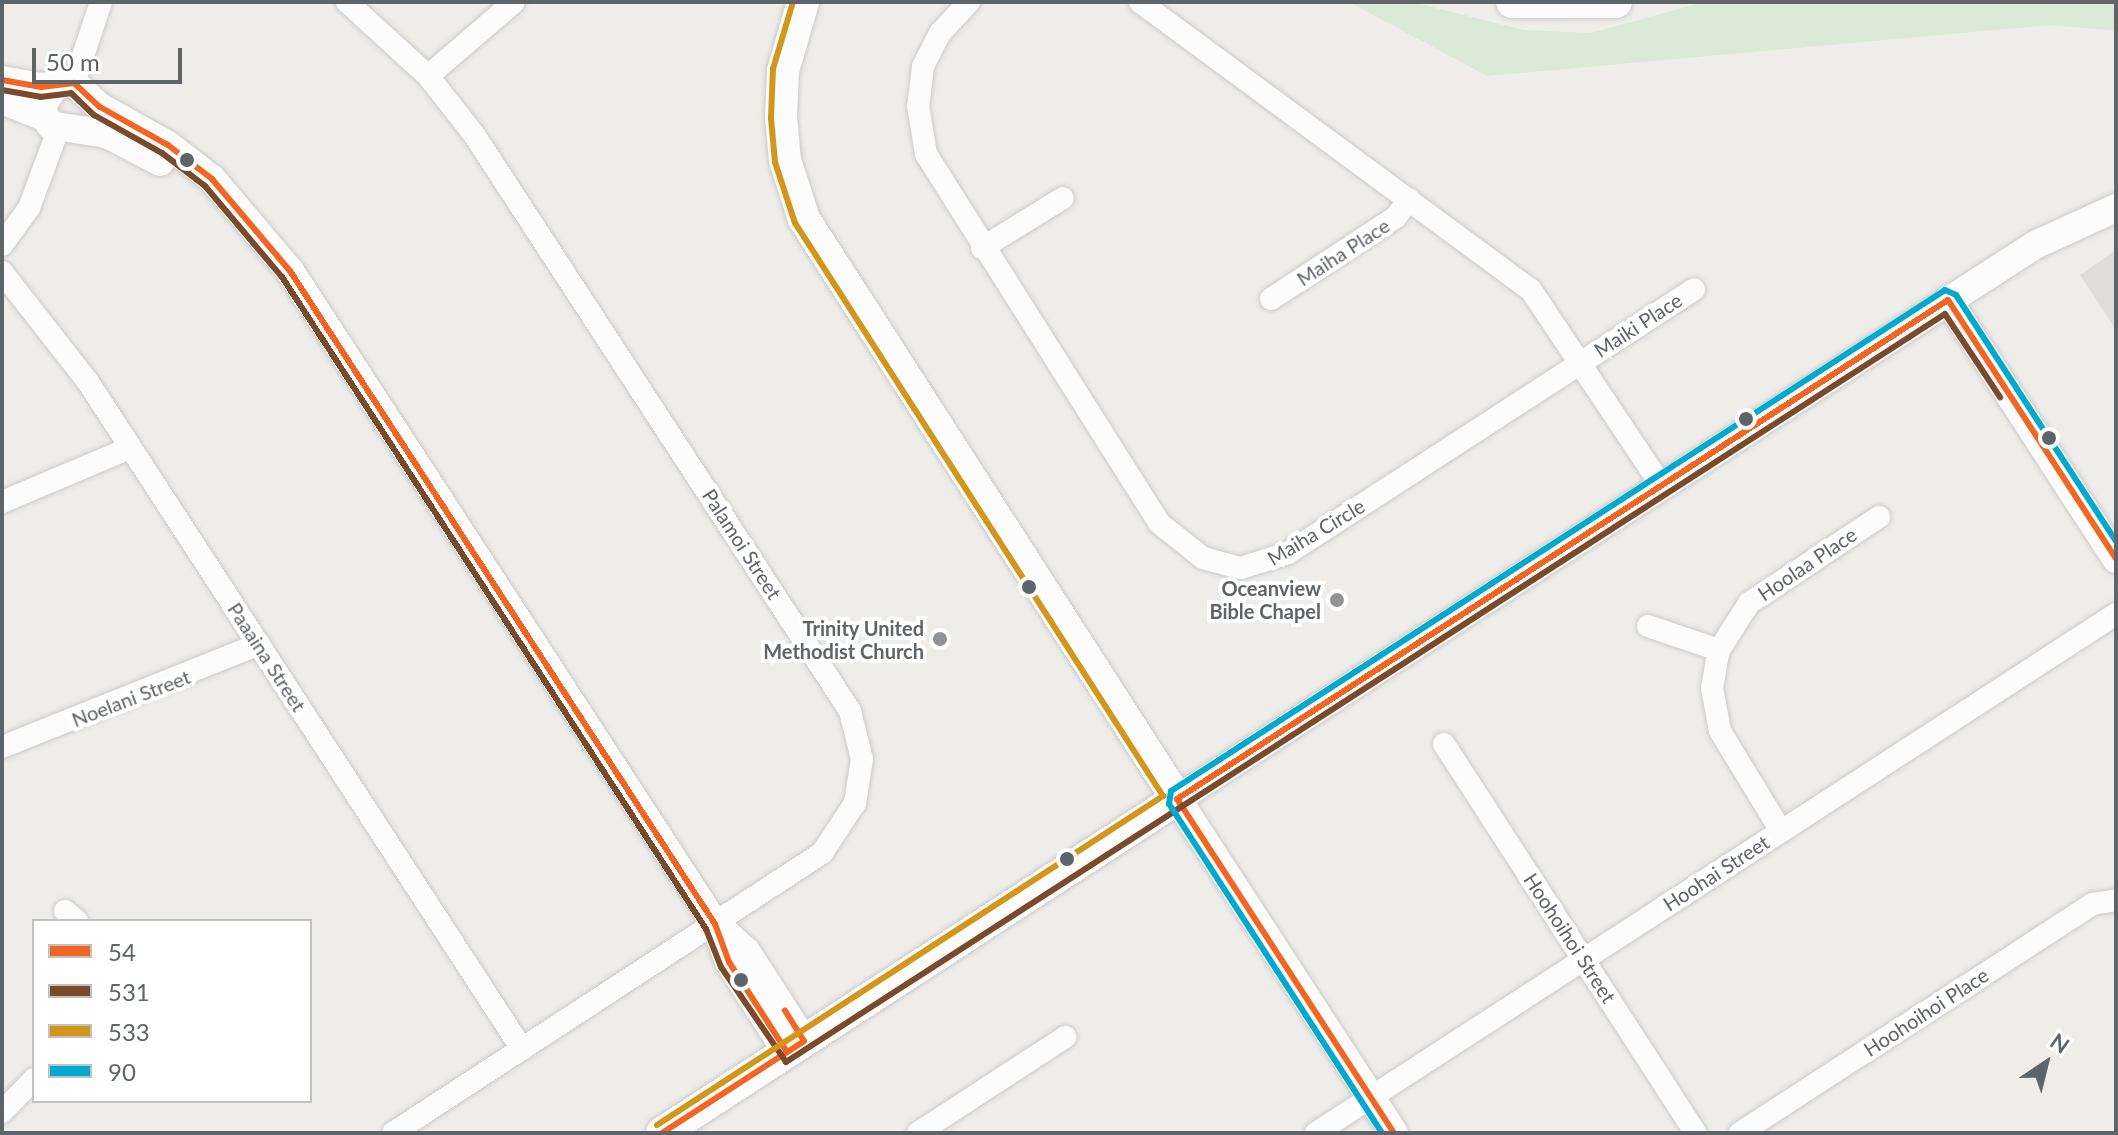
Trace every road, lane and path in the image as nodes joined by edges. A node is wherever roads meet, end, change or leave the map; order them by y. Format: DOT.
graph roads {
  1 [pos="101,2"];
  2 [pos="347,2"];
  3 [pos="514,2"];
  4 [pos="803,2"];
  5 [pos="969,2"];
  6 [pos="1140,2"];
  7 [pos="1512,2"];
  8 [pos="1616,2"];
  9 [pos="428,76"];
  10 [pos="2,80"];
  11 [pos="72,88"];
  12 [pos="2,100"];
  13 [pos="59,125"];
  14 [pos="1063,198"];
  15 [pos="1409,199"];
  16 [pos="235,208"];
  17 [pos="2116,208"];
  18 [pos="2,245"];
  19 [pos="982,248"];
  20 [pos="2,272"];
  21 [pos="1694,289"];
  22 [pos="1271,299"];
  23 [pos="1948,300"];
  24 [pos="1582,362"];
  25 [pos="130,448"];
  26 [pos="1661,485"];
  27 [pos="2,502"];
  28 [pos="1879,517"];
  29 [pos="2116,559"];
  30 [pos="2116,614"];
  31 [pos="1648,626"];
  32 [pos="259,644"];
  33 [pos="1719,650"];
  34 [pos="1444,744"];
  35 [pos="2,747"];
  36 [pos="1177,799"];
  37 [pos="1781,831"];
  38 [pos="2116,900"];
  39 [pos="715,924"];
  40 [pos="1584,959"];
  41 [pos="1065,1037"];
  42 [pos="796,1047"];
  43 [pos="522,1049"];
  44 [pos="32,1081"];
  45 [pos="1371,1098"];
  46 [pos="2,1112"];
  47 [pos="393,1133"];
  48 [pos="662,1133"];
  49 [pos="918,1133"];
  50 [pos="1316,1133"];
  51 [pos="1394,1133"];
  52 [pos="1696,1133"];
  53 [pos="1740,1133"];
  1 -- 11 [label="street"];
  2 -- 9 [label="street, Palamoi Street"];
  3 -- 9 [label="street"];
  4 -- 36 [label="main road"];
  5 -- 19 [label="street, Maiha Circle"];
  6 -- 15 [label="street"];
  7 -- 8 [label="main road"];
  9 -- 39 [label="street, Palamoi Street"];
  10 -- 11 [label="street"];
  11 -- 13 [label="street"];
  11 -- 13 [label="street"];
  11 -- 16 [label="street"];
  12 -- 13 [label="street"];
  13 -- 16 [label="street"];
  13 -- 18 [label="street"];
  14 -- 19 [label="street"];
  15 -- 22 [label="street, Maiha Place"];
  15 -- 24 [label="street"];
  16 -- 39 [label="street"];
  17 -- 23 [label="street"];
  19 -- 24 [label="street, Maiha Circle"];
  20 -- 25 [label="street, Paaaina Street"];
  21 -- 24 [label="street, Maiki Place"];
  23 -- 26 [label="street"];
  23 -- 29 [label="street"];
  24 -- 26 [label="street"];
  25 -- 27 [label="street"];
  25 -- 32 [label="street, Paaaina Street"];
  26 -- 36 [label="street"];
  28 -- 33 [label="street, Hoolaa Place"];
  30 -- 37 [label="street, Hoohai Street"];
  31 -- 33 [label="street"];
  32 -- 35 [label="street, Noelani Street"];
  32 -- 43 [label="street, Paaaina Street"];
  33 -- 37 [label="street, Hoolaa Place"];
  34 -- 40 [label="street, Hoohoihoi Street"];
  36 -- 42 [label="main road"];
  36 -- 45 [label="street"];
  37 -- 40 [label="street, Hoohai Street"];
  38 -- 53 [label="street, Hoohoihoi Place"];
  39 -- 42 [label="street"];
  39 -- 43 [label="street, Palamoi Street"];
  40 -- 45 [label="street, Hoohai Street"];
  40 -- 52 [label="street, Hoohoihoi Street"];
  41 -- 49 [label="street"];
  42 -- 48 [label="main road"];
  43 -- 47 [label="street, Palamoi Street"];
  44 -- 46 [label="street"];
  45 -- 50 [label="street, Hoohai Street"];
  45 -- 51 [label="street"];
}
